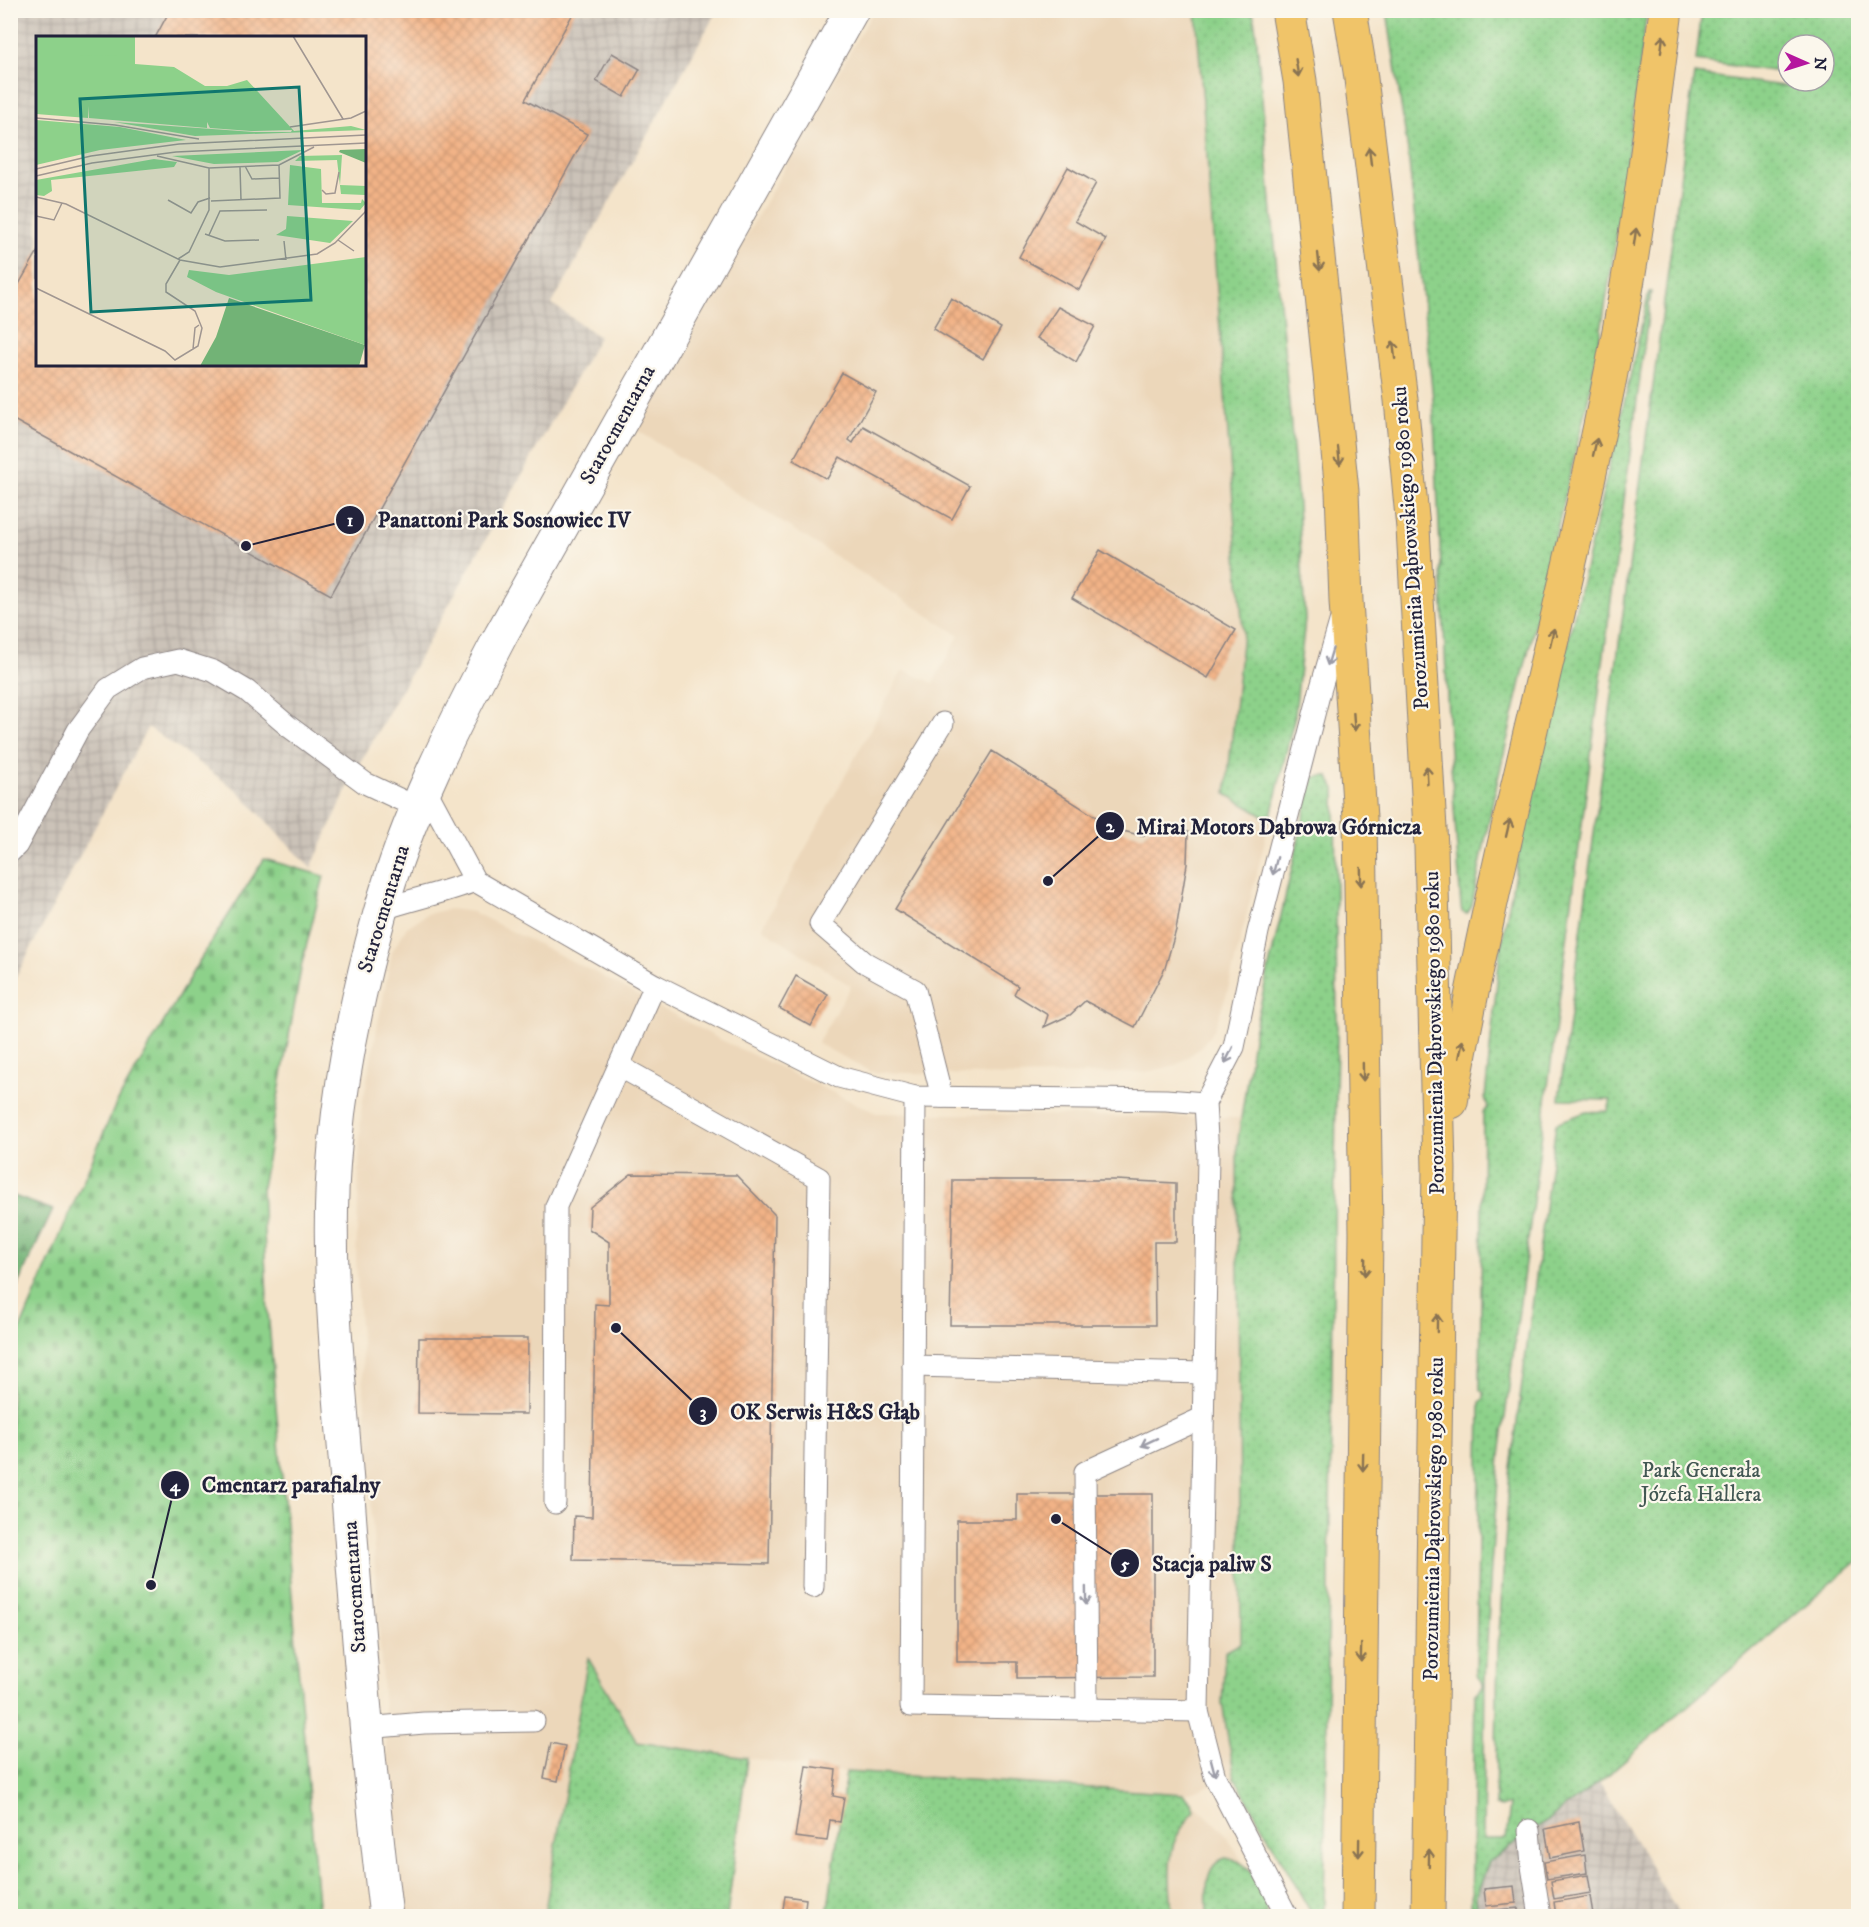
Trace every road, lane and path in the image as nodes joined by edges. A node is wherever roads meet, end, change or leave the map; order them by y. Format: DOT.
graph roads {
  1 [pos="852,10"];
  2 [pos="1288,10"];
  3 [pos="1350,10"];
  4 [pos="1666,10"];
  5 [pos="1346,601"];
  6 [pos="942,723"];
  7 [pos="420,797"];
  8 [pos="10,852"];
  9 [pos="475,881"];
  10 [pos="381,910"];
  11 [pos="655,985"];
  12 [pos="619,1066"];
  13 [pos="915,1097"];
  14 [pos="942,1097"];
  15 [pos="1206,1102"];
  16 [pos="1439,1169"];
  17 [pos="913,1366"];
  18 [pos="1203,1373"];
  19 [pos="1203,1418"];
  20 [pos="555,1503"];
  21 [pos="813,1587"];
  22 [pos="1087,1709"];
  23 [pos="1198,1711"];
  24 [pos="534,1721"];
  25 [pos="366,1728"];
  26 [pos="1529,1830"];
  27 [pos="386,1917"];
  28 [pos="1287,1917"];
  29 [pos="1358,1917"];
  30 [pos="1428,1917"];
  31 [pos="1540,1917"];
  1 -- 7 [label="street, Starocmentarna"];
  2 -- 5 [label="main road, one-way"];
  16 -- 3 [label="main road, Porozumienia Dąbrowskiego 1980 roku, one-way"];
  16 -- 4 [label="main road, one-way"];
  5 -- 15 [label="lane, one-way"];
  5 -- 29 [label="main road, one-way"];
  6 -- 14 [label="lane"];
  7 -- 8 [label="lane"];
  7 -- 9 [label="lane"];
  7 -- 10 [label="street, Starocmentarna"];
  9 -- 10 [label="lane"];
  9 -- 11 [label="lane"];
  10 -- 25 [label="street, Starocmentarna"];
  11 -- 12 [label="lane"];
  11 -- 13 [label="lane"];
  12 -- 20 [label="lane"];
  12 -- 21 [label="lane"];
  13 -- 14 [label="lane"];
  13 -- 17 [label="lane"];
  14 -- 15 [label="lane"];
  15 -- 18 [label="lane"];
  30 -- 16 [label="main road, Porozumienia Dąbrowskiego 1980 roku, one-way"];
  17 -- 18 [label="lane"];
  17 -- 22 [label="lane"];
  18 -- 19 [label="lane"];
  19 -- 22 [label="lane, one-way"];
  19 -- 23 [label="lane"];
  22 -- 23 [label="lane"];
  23 -- 28 [label="lane, one-way"];
  24 -- 25 [label="lane"];
  25 -- 27 [label="street, Starocmentarna"];
  26 -- 31 [label="lane"];
}
